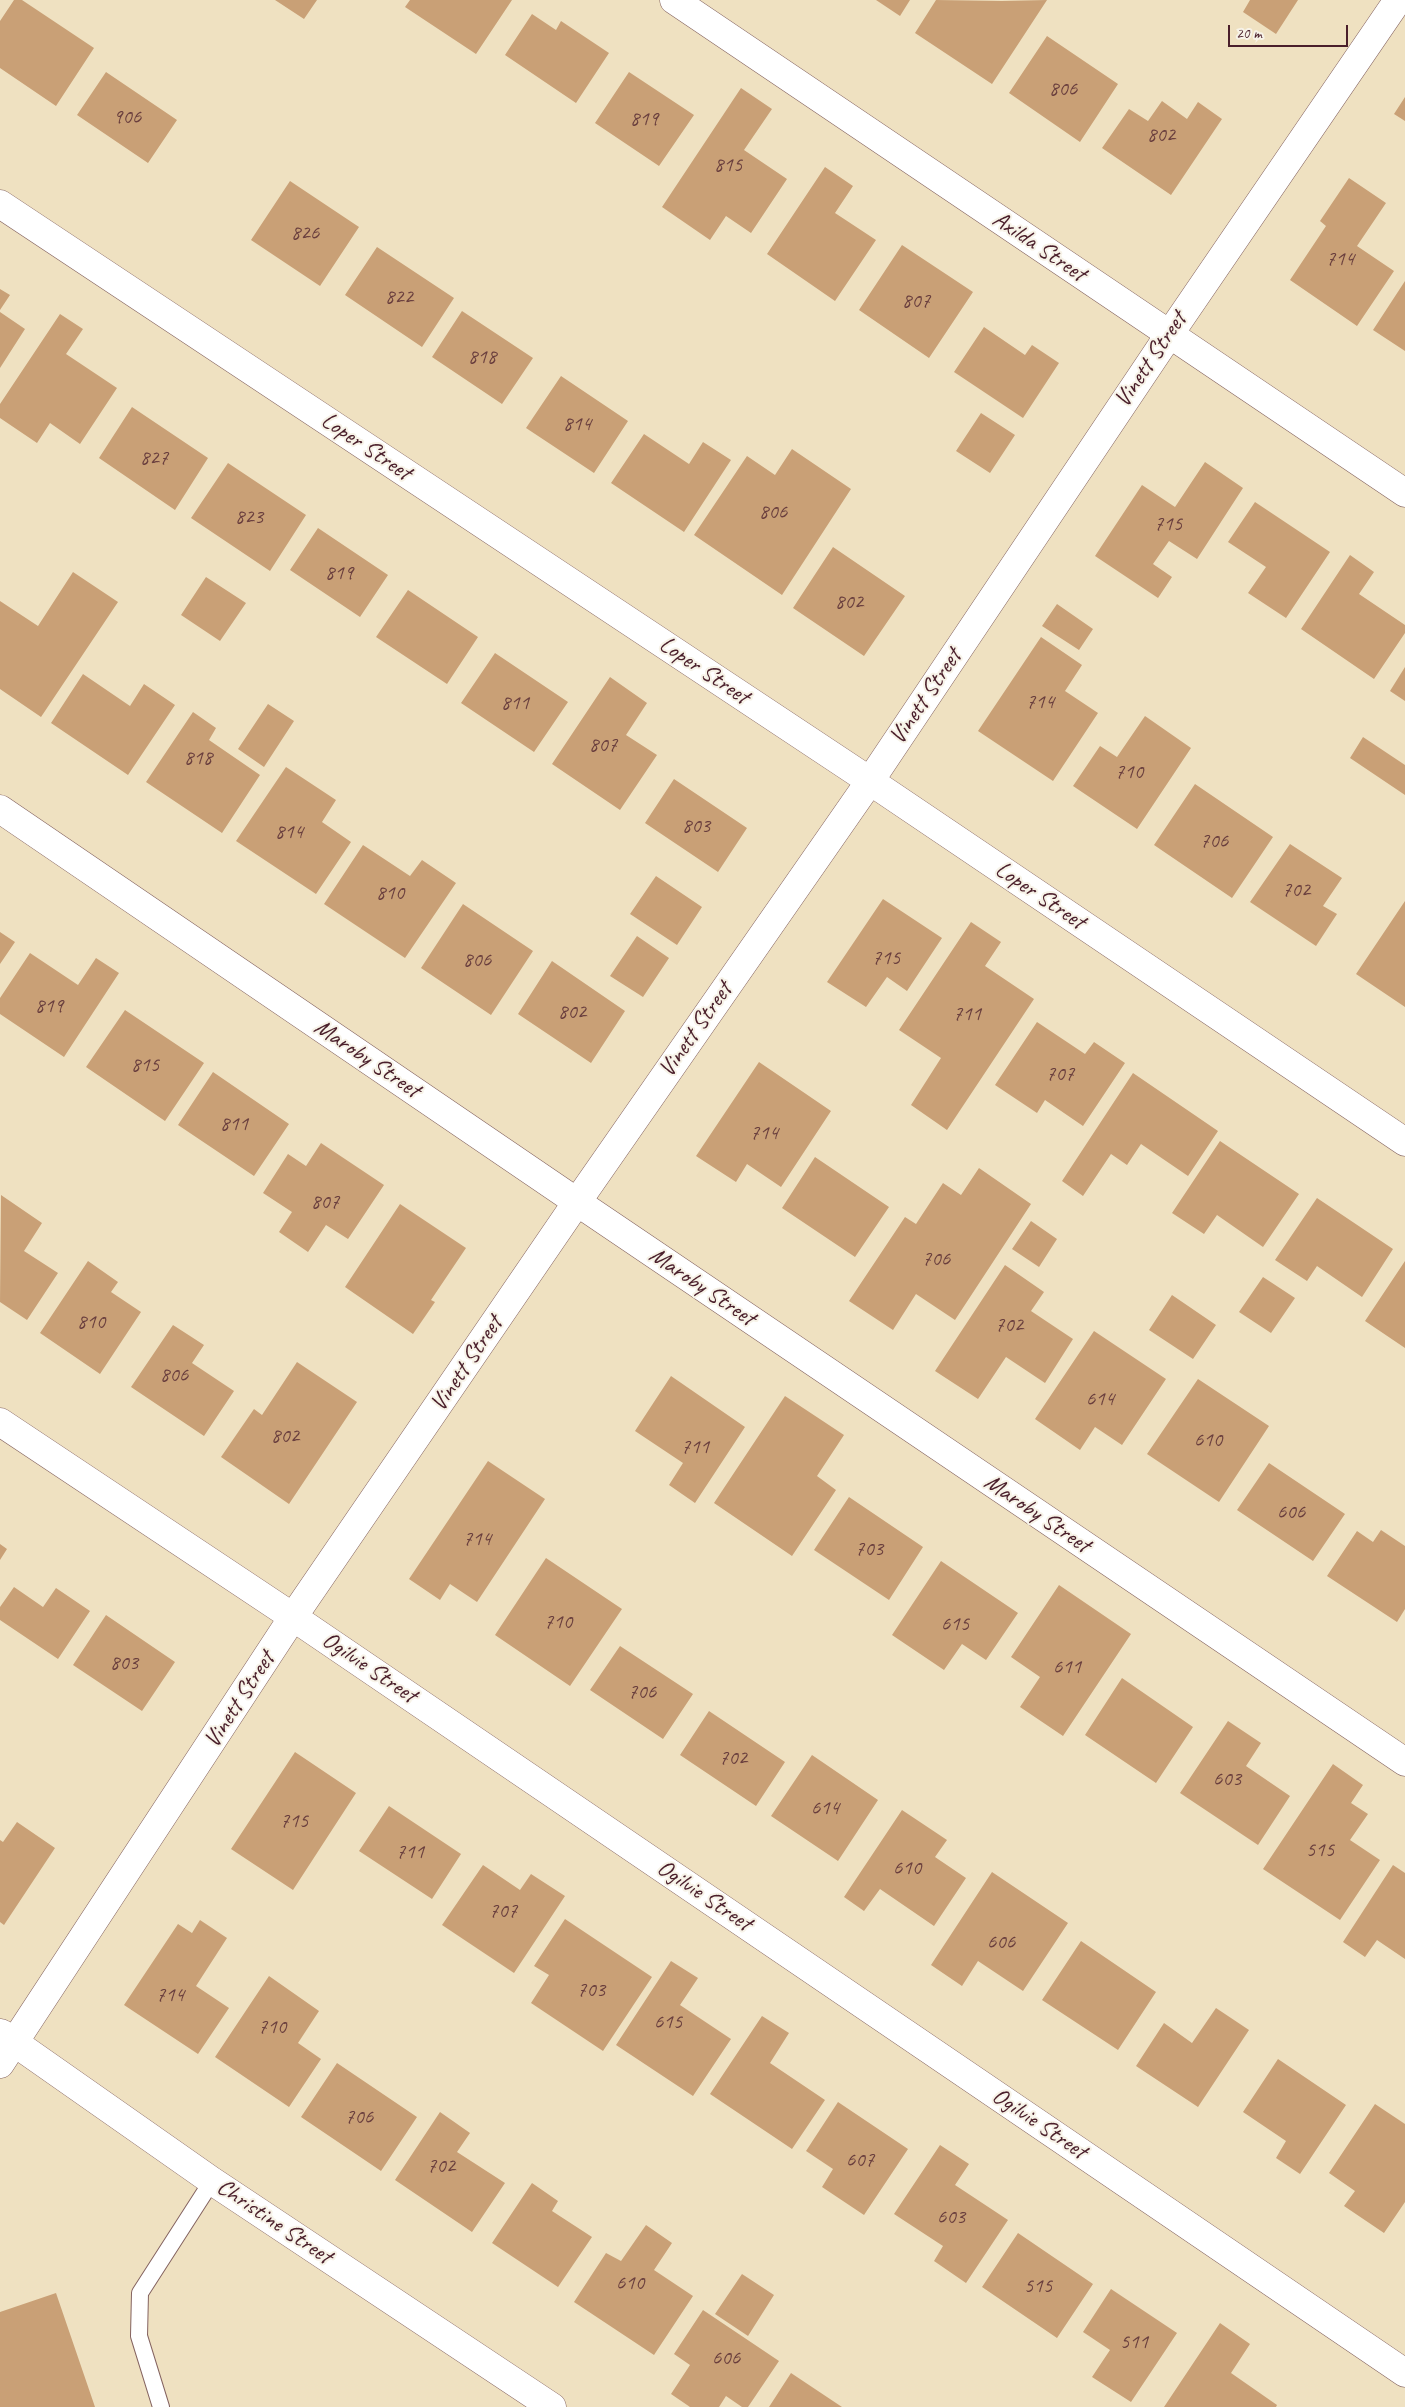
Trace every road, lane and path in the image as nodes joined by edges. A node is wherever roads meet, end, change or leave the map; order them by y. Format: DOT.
graph roads {
  1 [pos="674,0"];
  2 [pos="1398,0"];
  3 [pos="0,204"];
  4 [pos="1168,334"];
  5 [pos="1405,493"];
  6 [pos="870,781"];
  7 [pos="0,809"];
  8 [pos="1405,1142"];
  9 [pos="577,1202"];
  10 [pos="0,1422"];
  11 [pos="293,1617"];
  12 [pos="1405,1762"];
  13 [pos="8,2038"];
  14 [pos="0,2064"];
  15 [pos="212,2181"];
  16 [pos="1405,2373"];
  17 [pos="161,2407"];
  18 [pos="552,2407"];
  1 -- 4 [label="street, Axilda Street"];
  2 -- 4 [label="street, Vinett Street"];
  3 -- 6 [label="street, Loper Street"];
  4 -- 5 [label="street, Axilda Street"];
  4 -- 6 [label="street, Vinett Street"];
  6 -- 8 [label="street, Loper Street"];
  6 -- 9 [label="street, Vinett Street"];
  7 -- 9 [label="street, Maroby Street"];
  9 -- 11 [label="street, Vinett Street"];
  9 -- 12 [label="street, Maroby Street"];
  10 -- 11 [label="street, Ogilvie Street"];
  11 -- 13 [label="street, Vinett Street"];
  11 -- 16 [label="street, Ogilvie Street"];
  13 -- 14 [label="street, Vinett Street"];
  13 -- 15 [label="street, Christine Street"];
  15 -- 17 [label="lane"];
  15 -- 18 [label="street, Christine Street"];
}
